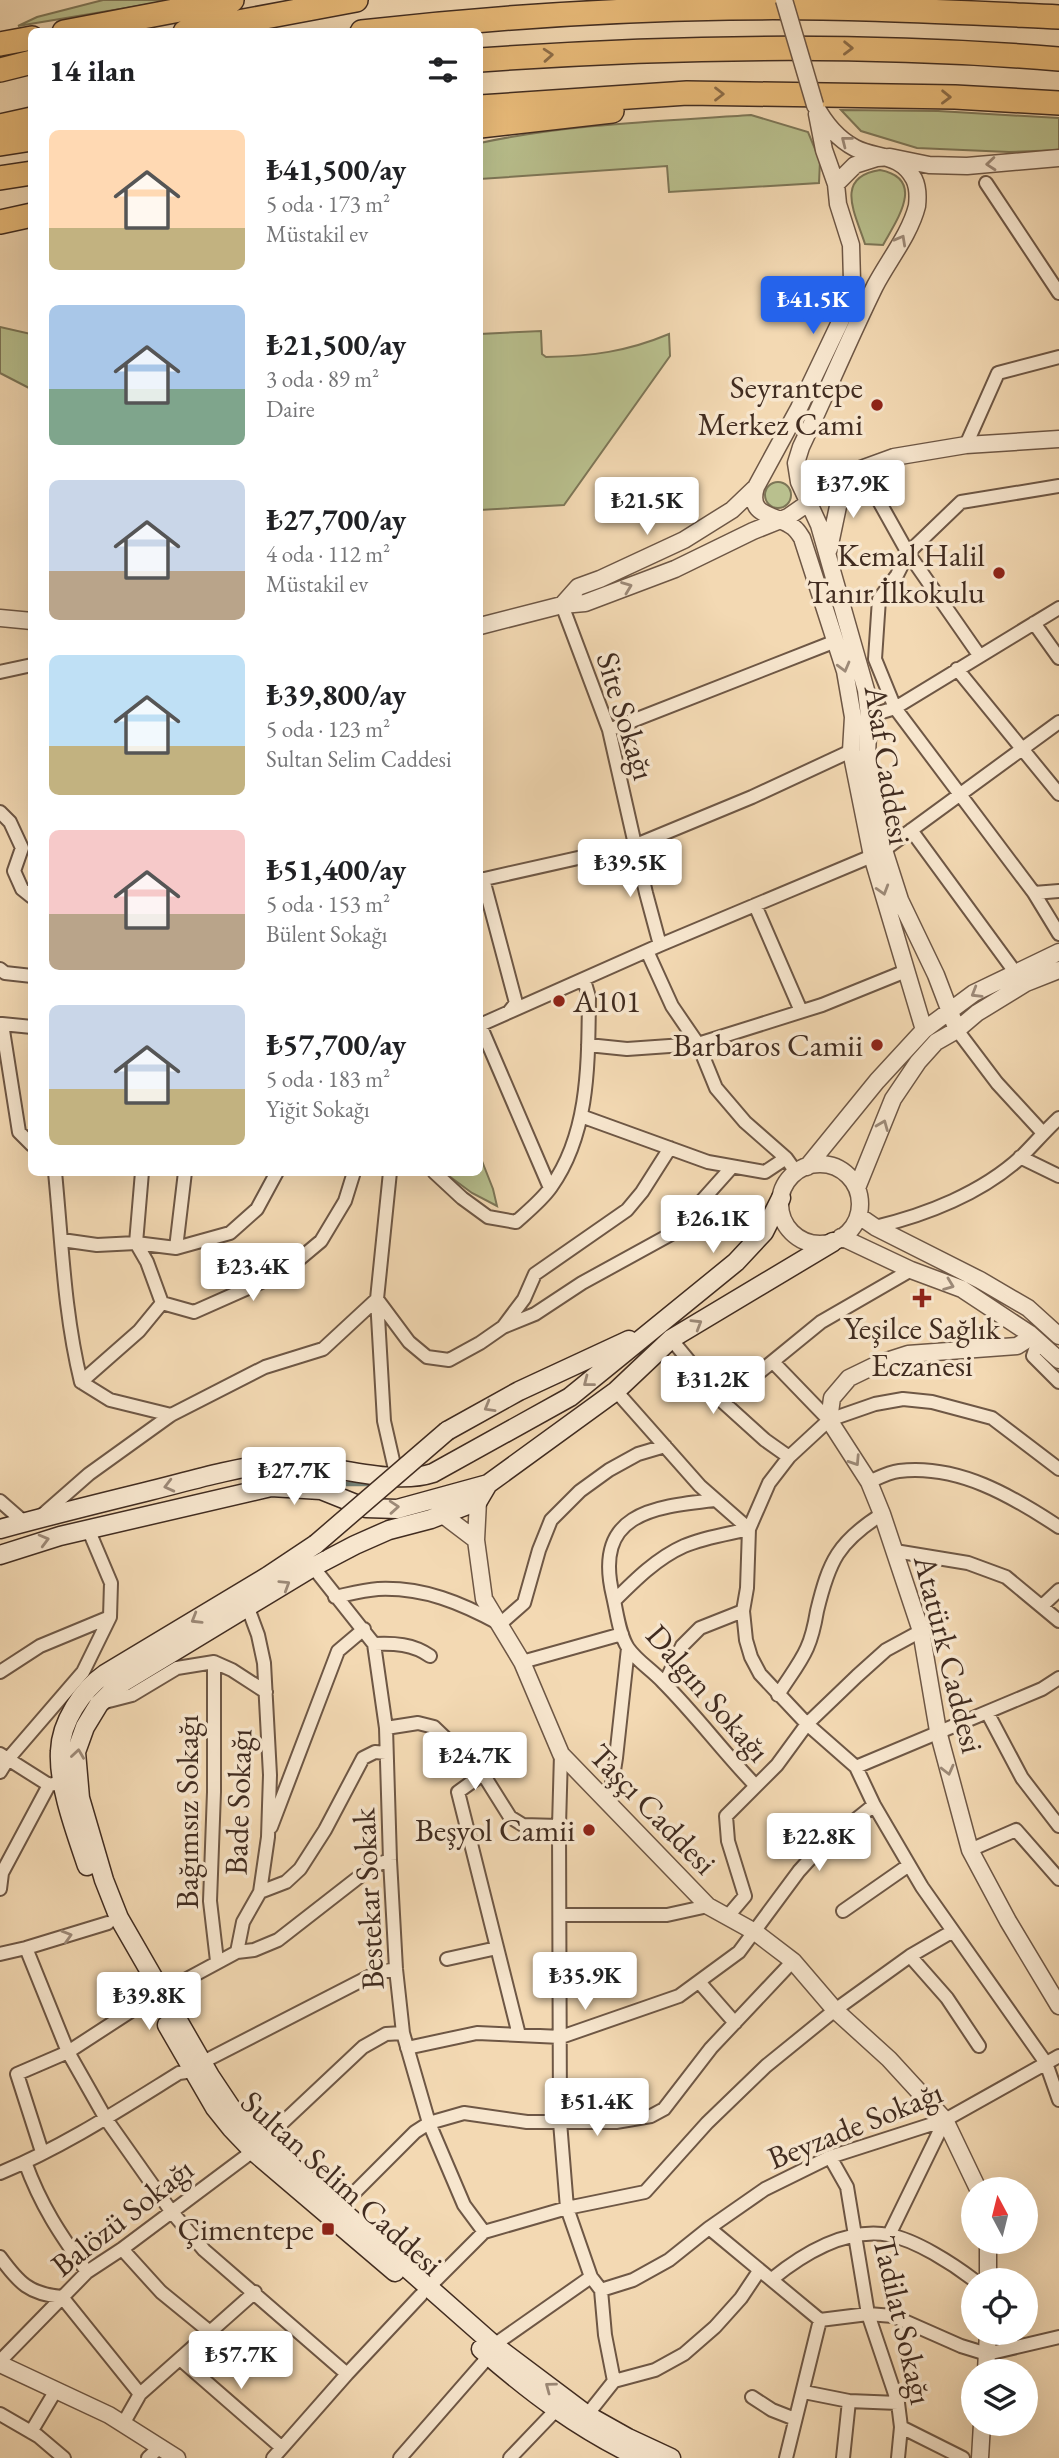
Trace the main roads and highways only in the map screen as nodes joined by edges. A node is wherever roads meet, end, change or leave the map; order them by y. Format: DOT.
graph roads {
  1 [pos="232,0"];
  2 [pos="356,0"];
  3 [pos="1059,17"];
  4 [pos="85,28"];
  5 [pos="206,28"];
  6 [pos="406,28"];
  7 [pos="28,39"];
  8 [pos="0,44"];
  9 [pos="1059,59"];
  10 [pos="483,60"];
  11 [pos="28,63"];
  12 [pos="0,70"];
  13 [pos="28,79"];
  14 [pos="0,84"];
  15 [pos="687,93"];
  16 [pos="1059,103"];
  17 [pos="483,107"];
  18 [pos="28,120"];
  19 [pos="0,126"];
  20 [pos="483,126"];
  21 [pos="28,140"];
  22 [pos="0,144"];
  23 [pos="28,174"];
  24 [pos="0,178"];
  25 [pos="28,216"];
  26 [pos="0,222"];
  27 [pos="781,1198"];
  28 [pos="837,1240"];
  29 [pos="666,1332"];
  30 [pos="205,1477"];
  31 [pos="488,1484"];
  32 [pos="208,1500"];
  33 [pos="70,1511"];
  34 [pos="0,1529"];
  35 [pos="89,1531"];
  36 [pos="0,1555"];
  37 [pos="114,1921"];
  38 [pos="492,2351"];
  39 [pos="623,2449"];
  40 [pos="640,2458"];
  41 [pos="671,2458"];
  1 -- 4 [label="highway"];
  2 -- 5 [label="highway"];
  3 -- 6 [label="highway"];
  7 -- 8 [label="highway"];
  10 -- 9 [label="highway, one-way"];
  11 -- 12 [label="highway"];
  13 -- 14 [label="highway"];
  15 -- 16 [label="highway, one-way"];
  15 -- 17 [label="highway"];
  15 -- 20 [label="highway"];
  18 -- 19 [label="highway"];
  21 -- 22 [label="highway"];
  23 -- 24 [label="highway"];
  25 -- 26 [label="highway"];
  27 -- 29 [label="main road"];
  29 -- 28 [label="main road, one-way"];
  29 -- 30 [label="main road, one-way"];
  29 -- 31 [label="main road"];
  29 -- 37 [label="main road, Sultan Selim Caddesi, one-way, bridge"];
  30 -- 32 [label="main road"];
  30 -- 33 [label="main road, one-way"];
  32 -- 31 [label="main road, one-way"];
  37 -- 31 [label="main road, Sultan Selim Caddesi, one-way"];
  32 -- 35 [label="main road"];
  33 -- 34 [label="main road"];
  33 -- 35 [label="main road"];
  36 -- 35 [label="main road, one-way"];
  37 -- 38 [label="main road, Sultan Selim Caddesi"];
  39 -- 38 [label="main road, Sultan Selim Caddesi, one-way"];
  38 -- 39 [label="main road, Sultan Selim Caddesi"];
  39 -- 40 [label="main road, Sultan Selim Caddesi"];
  39 -- 41 [label="main road, Sultan Selim Caddesi"];
}
